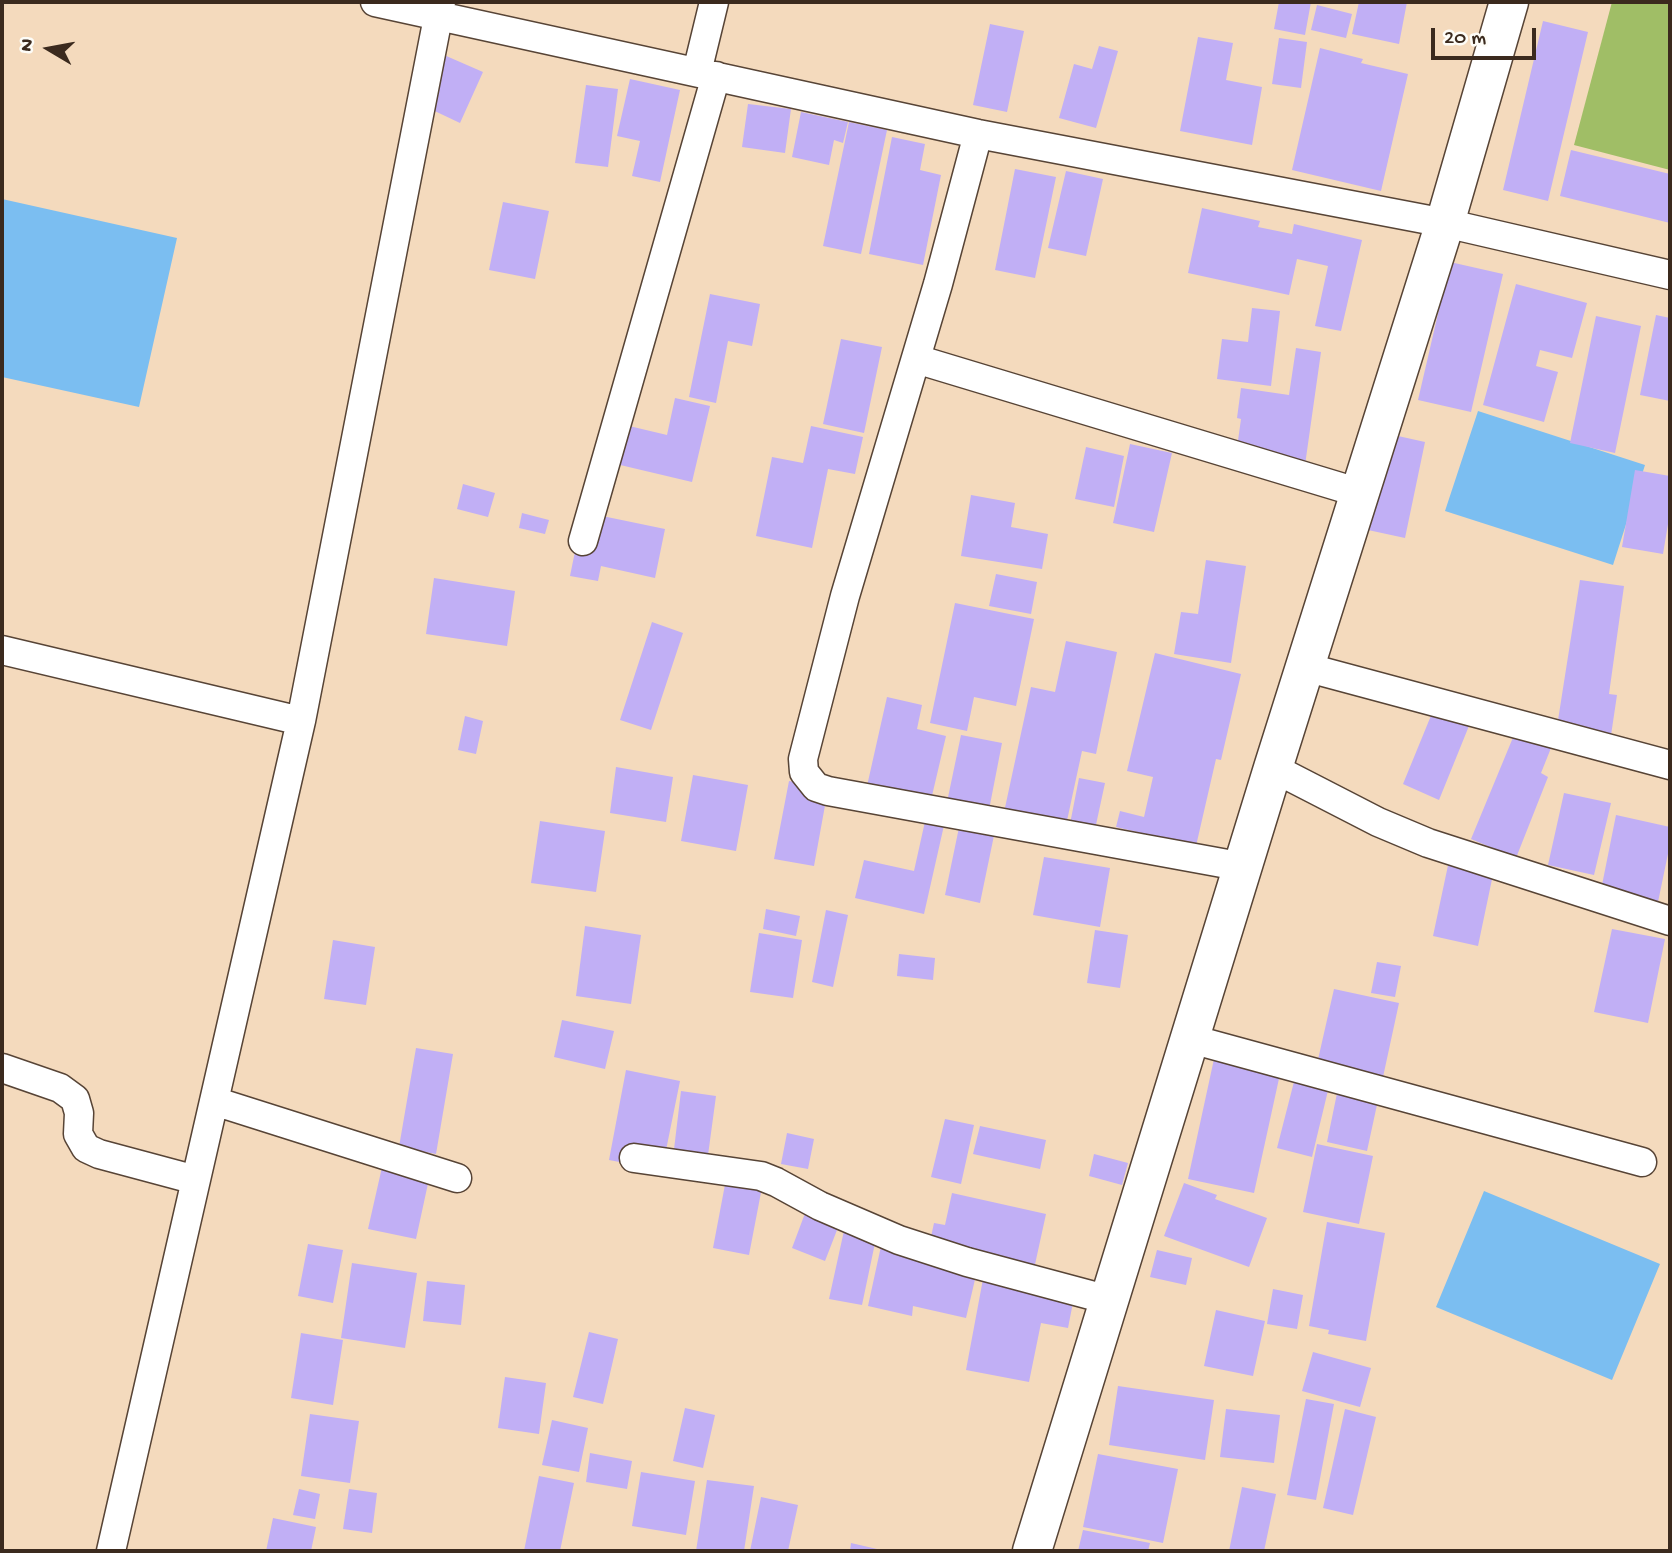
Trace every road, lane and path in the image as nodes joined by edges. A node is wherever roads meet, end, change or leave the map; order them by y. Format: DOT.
graph roads {
  1 [pos="375,2"];
  2 [pos="714,2"];
  3 [pos="1509,2"];
  4 [pos="440,8"];
  5 [pos="707,74"];
  6 [pos="978,134"];
  7 [pos="1445,223"];
  8 [pos="1670,275"];
  9 [pos="916,359"];
  10 [pos="1360,493"];
  11 [pos="583,541"];
  12 [pos="2,650"];
  13 [pos="1305,667"];
  14 [pos="301,721"];
  15 [pos="1670,765"];
  16 [pos="1273,768"];
  17 [pos="1244,867"];
  18 [pos="1670,921"];
  19 [pos="1191,1039"];
  20 [pos="2,1068"];
  21 [pos="214,1101"];
  22 [pos="634,1157"];
  23 [pos="1642,1162"];
  24 [pos="457,1178"];
  25 [pos="196,1180"];
  26 [pos="1109,1300"];
  27 [pos="111,1551"];
  28 [pos="1032,1551"];
  1 -- 4 [label="street"];
  2 -- 5 [label="street"];
  3 -- 7 [label="main road"];
  4 -- 5 [label="street"];
  4 -- 14 [label="street"];
  5 -- 6 [label="street"];
  5 -- 11 [label="street"];
  6 -- 7 [label="street"];
  6 -- 9 [label="street"];
  7 -- 8 [label="street"];
  7 -- 10 [label="main road"];
  9 -- 10 [label="street"];
  9 -- 17 [label="street"];
  10 -- 13 [label="main road"];
  12 -- 14 [label="street"];
  13 -- 15 [label="street"];
  13 -- 16 [label="main road"];
  14 -- 21 [label="street"];
  16 -- 17 [label="main road"];
  16 -- 18 [label="street"];
  17 -- 19 [label="main road"];
  19 -- 23 [label="street"];
  19 -- 26 [label="main road"];
  20 -- 25 [label="street"];
  21 -- 24 [label="street"];
  21 -- 25 [label="street"];
  22 -- 26 [label="street"];
  25 -- 27 [label="street"];
  26 -- 28 [label="main road"];
}
